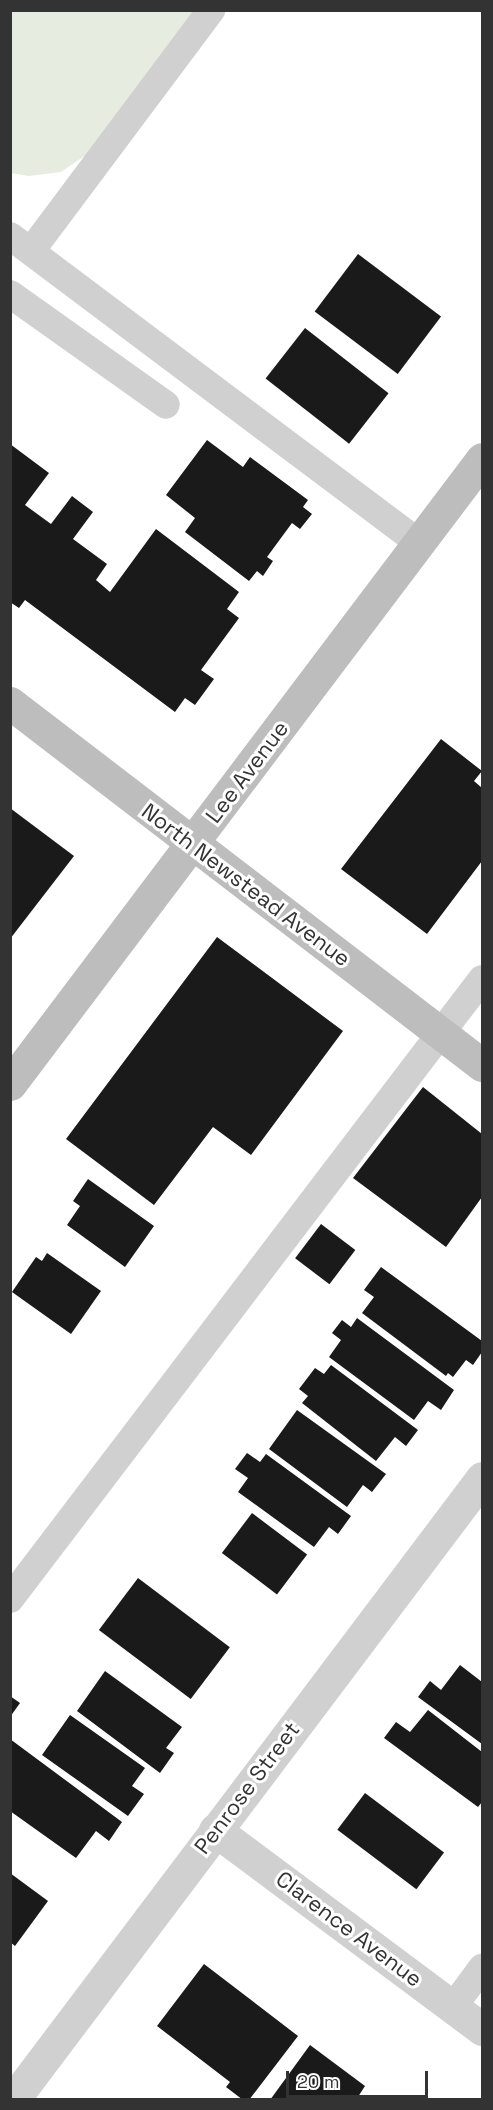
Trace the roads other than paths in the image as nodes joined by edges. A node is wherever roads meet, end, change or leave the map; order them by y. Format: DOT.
graph roads {
  1 [pos="211,10"];
  2 [pos="21,243"];
  3 [pos="10,294"];
  4 [pos="166,405"];
  5 [pos="483,459"];
  6 [pos="419,543"];
  7 [pos="10,704"];
  8 [pos="192,844"];
  9 [pos="483,978"];
  10 [pos="441,1033"];
  11 [pos="483,1065"];
  12 [pos="10,1084"];
  13 [pos="483,1478"];
  14 [pos="10,1599"];
  15 [pos="215,1830"];
  16 [pos="483,1968"];
  17 [pos="453,2007"];
  18 [pos="483,2029"];
  19 [pos="13,2100"];
  1 -- 2 [label="lane"];
  2 -- 6 [label="lane"];
  3 -- 4 [label="lane"];
  5 -- 6 [label="street, Lee Avenue"];
  6 -- 8 [label="street, Lee Avenue"];
  7 -- 8 [label="street, North Newstead Avenue"];
  8 -- 10 [label="street, North Newstead Avenue"];
  8 -- 12 [label="street, Lee Avenue"];
  9 -- 10 [label="lane"];
  10 -- 11 [label="street, North Newstead Avenue"];
  10 -- 14 [label="lane"];
  13 -- 15 [label="street, Penrose Street"];
  15 -- 17 [label="street, Clarence Avenue"];
  15 -- 19 [label="street, Penrose Street"];
  16 -- 17 [label="lane"];
  17 -- 18 [label="street, Clarence Avenue"];
}
